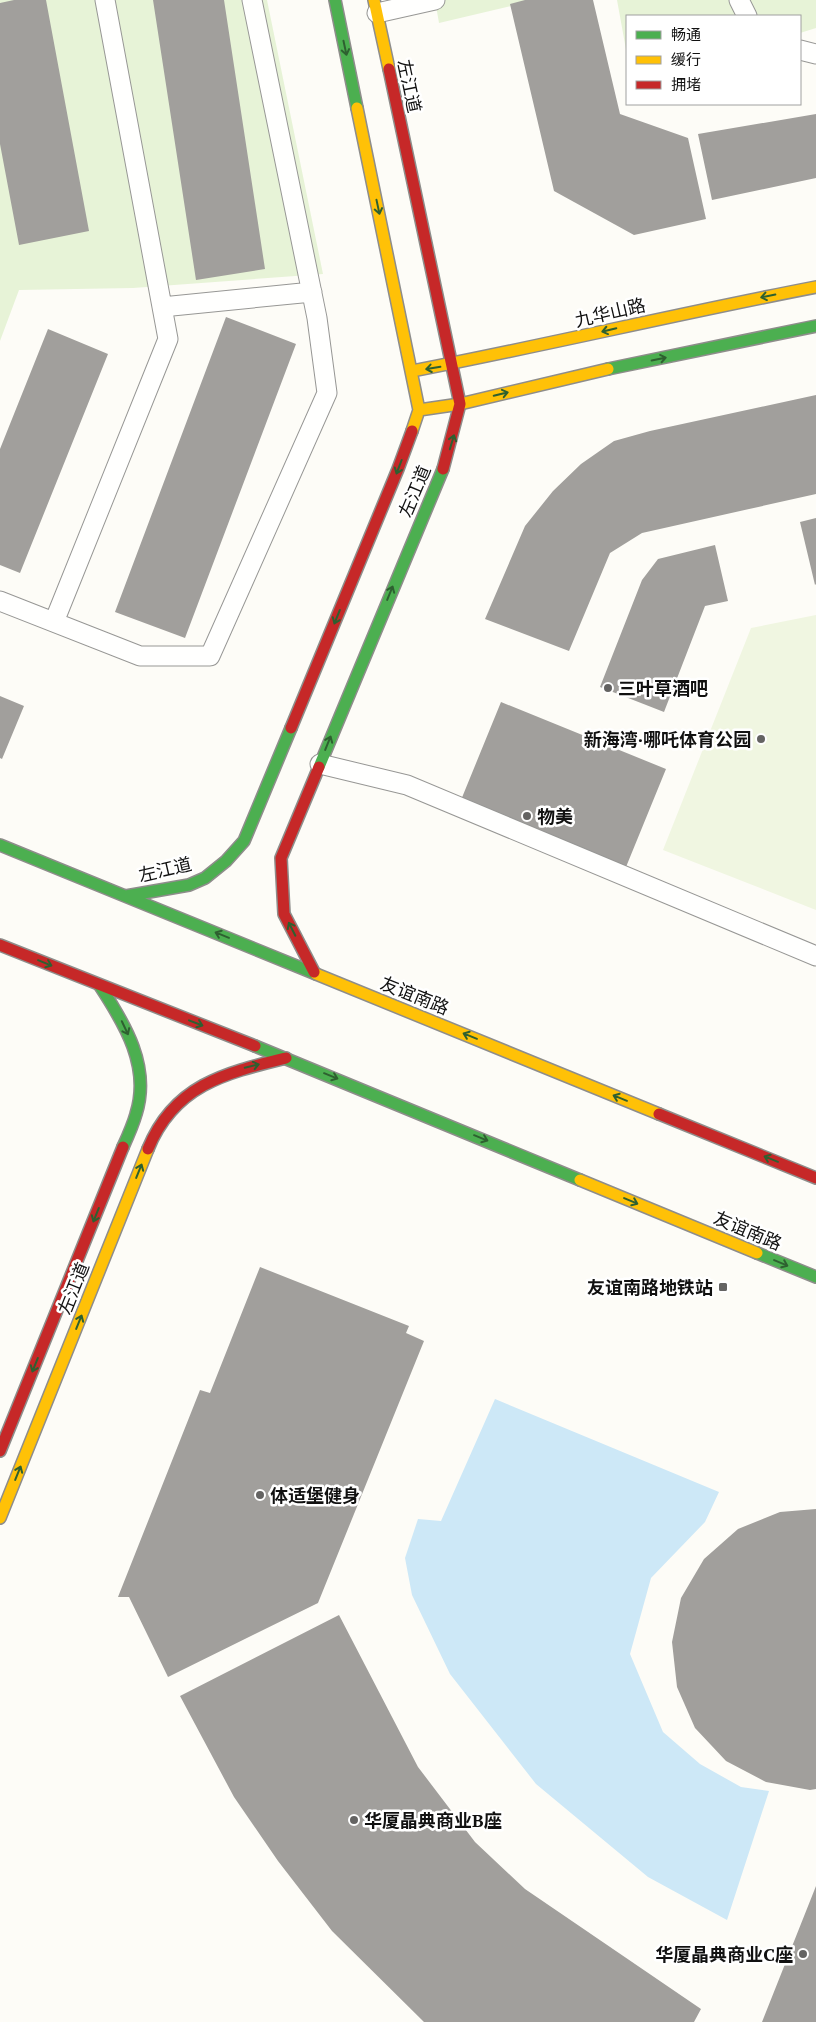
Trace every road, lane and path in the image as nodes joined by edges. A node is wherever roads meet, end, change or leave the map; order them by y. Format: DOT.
graph roads {
  1 [pos="105,0"];
  2 [pos="252,0"];
  3 [pos="335,0"];
  4 [pos="435,0"];
  5 [pos="739,0"];
  6 [pos="375,7"];
  7 [pos="746,15"];
  8 [pos="801,50"];
  9 [pos="816,54"];
  10 [pos="816,287"];
  11 [pos="312,292"];
  12 [pos="162,307"];
  13 [pos="816,326"];
  14 [pos="453,365"];
  15 [pos="412,371"];
  16 [pos="460,404"];
  17 [pos="419,410"];
  18 [pos="0,601"];
  19 [pos="54,622"];
  20 [pos="320,764"];
  21 [pos="0,845"];
  22 [pos="126,896"];
  23 [pos="0,945"];
  24 [pos="816,956"];
  25 [pos="314,972"];
  26 [pos="100,986"];
  27 [pos="286,1058"];
  28 [pos="816,1178"];
  29 [pos="816,1277"];
  30 [pos="0,1451"];
  31 [pos="0,1518"];
  1 -- 12 [label="lane"];
  2 -- 11 [label="lane"];
  3 -- 15 [label="street, 左江道, one-way"];
  4 -- 6 [label="lane"];
  5 -- 7 [label="lane"];
  6 -- 14 [label="street, 左江道"];
  8 -- 9 [label="lane"];
  10 -- 14 [label="street, 九华山路, one-way"];
  11 -- 12 [label="lane"];
  11 -- 19 [label="lane"];
  12 -- 19 [label="lane"];
  16 -- 13 [label="street, one-way"];
  14 -- 15 [label="street, 九华山路, one-way"];
  14 -- 16 [label="street, 左江道"];
  15 -- 17 [label="street, 左江道"];
  16 -- 17 [label="street"];
  20 -- 16 [label="street, 左江道, one-way"];
  17 -- 22 [label="street, 左江道, one-way"];
  18 -- 19 [label="lane"];
  20 -- 24 [label="lane"];
  25 -- 20 [label="street, 左江道, one-way"];
  21 -- 22 [label="street, 友谊南路"];
  25 -- 22 [label="street, 友谊南路, one-way"];
  23 -- 26 [label="street, 友谊南路, one-way"];
  28 -- 25 [label="street, 友谊南路, one-way"];
  26 -- 27 [label="street, 友谊南路, one-way"];
  26 -- 30 [label="street, 左江道, one-way"];
  27 -- 29 [label="street, 友谊南路, one-way"];
  31 -- 27 [label="street, 左江道, one-way"];
}
